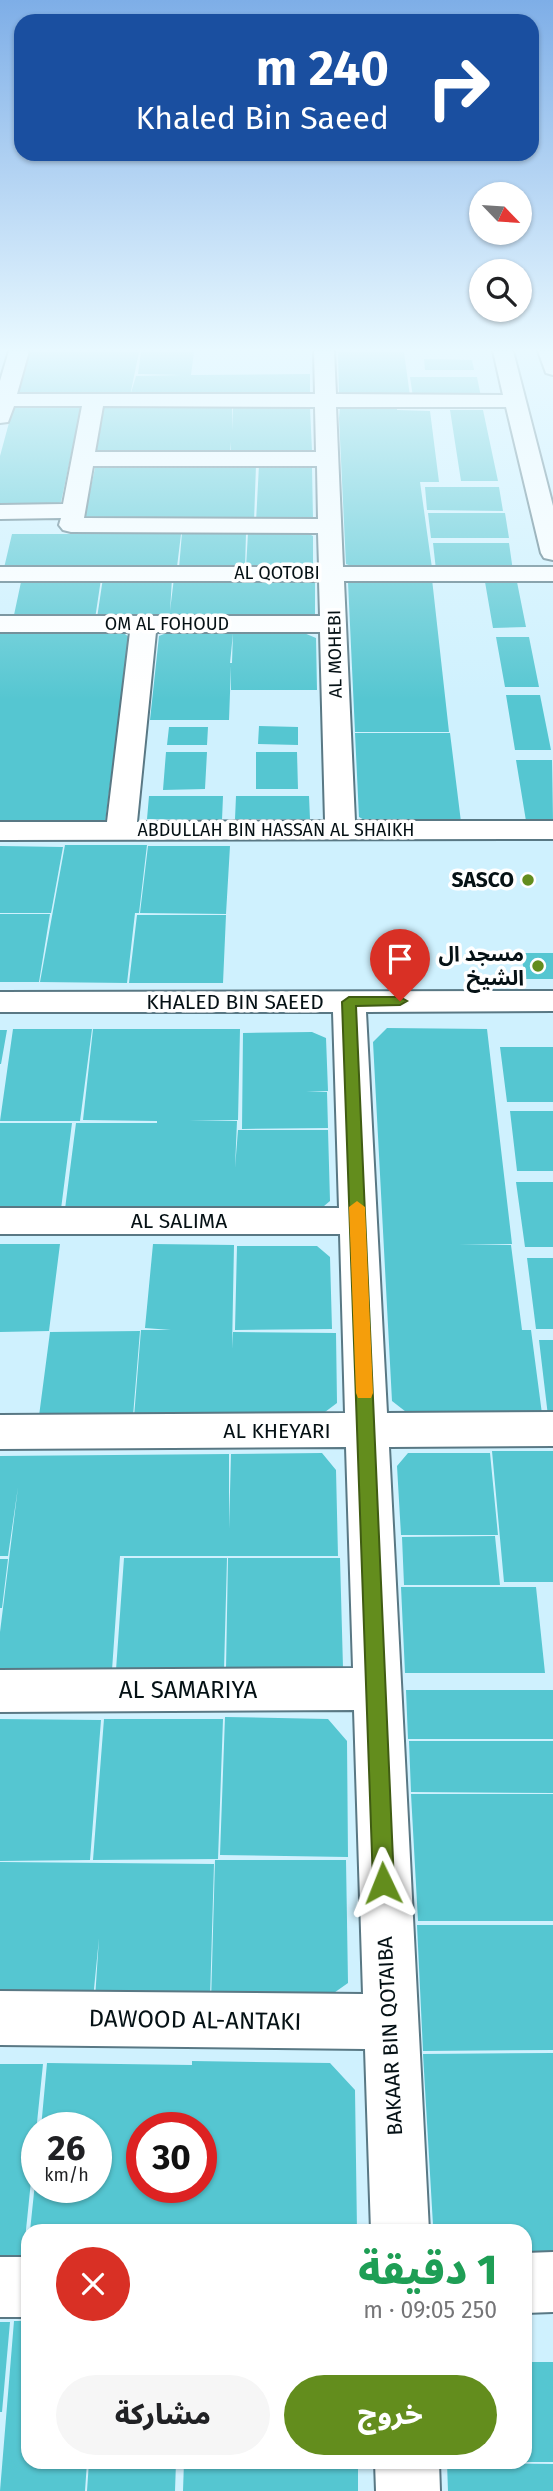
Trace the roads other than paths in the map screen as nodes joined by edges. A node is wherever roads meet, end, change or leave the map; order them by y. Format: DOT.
graph roads {
  1 [pos="82,467"];
  2 [pos="329,467"];
  3 [pos="533,467"];
  4 [pos="0,513"];
  5 [pos="72,518"];
  6 [pos="331,526"];
  7 [pos="553,553"];
  8 [pos="333,573"];
  9 [pos="0,574"];
  10 [pos="553,574"];
  11 [pos="0,624"];
  12 [pos="144,624"];
  13 [pos="334,624"];
  14 [pos="121,830"];
  15 [pos="340,830"];
  16 [pos="553,830"];
  17 [pos="0,831"];
  18 [pos="553,1000"];
  19 [pos="0,1002"];
  20 [pos="349,1002"];
  21 [pos="0,1221"];
  22 [pos="358,1222"];
  23 [pos="553,1429"];
  24 [pos="366,1430"];
  25 [pos="0,1432"];
  26 [pos="375,1689"];
  27 [pos="0,1691"];
  28 [pos="0,2018"];
  29 [pos="389,2022"];
  30 [pos="400,2224"];
  31 [pos="532,2283"];
  32 [pos="553,2283"];
  33 [pos="0,2287"];
  34 [pos="21,2287"];
  35 [pos="407,2469"];
  36 [pos="408,2491"];
  1 -- 5 [label="street"];
  2 -- 6 [label="street, AL MOHEBI"];
  3 -- 7 [label="street"];
  4 -- 5 [label="street"];
  5 -- 6 [label="street"];
  6 -- 8 [label="street, AL MOHEBI"];
  8 -- 9 [label="street, AL QOTOBI"];
  8 -- 10 [label="street, AL QOTOBI"];
  8 -- 13 [label="street, AL MOHEBI"];
  11 -- 12 [label="street, OM AL FOHOUD"];
  12 -- 13 [label="street, OM AL FOHOUD"];
  12 -- 14 [label="street"];
  13 -- 15 [label="street, AL MOHEBI"];
  14 -- 15 [label="street, ABDULLAH BIN HASSAN AL SHAIKH"];
  14 -- 17 [label="street, ABDULLAH BIN HASSAN AL SHAIKH"];
  15 -- 16 [label="street, ABDULLAH BIN HASSAN AL SHAIKH"];
  18 -- 20 [label="street, KHALED BIN SAEED"];
  19 -- 20 [label="street, KHALED BIN SAEED"];
  20 -- 22 [label="street, BAKAAR BIN QOTAIBA"];
  21 -- 22 [label="street, AL SALIMA"];
  22 -- 24 [label="street, BAKAAR BIN QOTAIBA"];
  23 -- 24 [label="street, AL KHEYARI"];
  24 -- 25 [label="street, AL KHEYARI"];
  24 -- 26 [label="street, BAKAAR BIN QOTAIBA"];
  26 -- 27 [label="street, AL SAMARIYA"];
  26 -- 29 [label="street, BAKAAR BIN QOTAIBA"];
  28 -- 29 [label="street, DAWOOD AL-ANTAKI"];
  29 -- 30 [label="street, BAKAAR BIN QOTAIBA"];
  31 -- 32 [label="street"];
  33 -- 34 [label="street"];
  35 -- 36 [label="street"];
}
